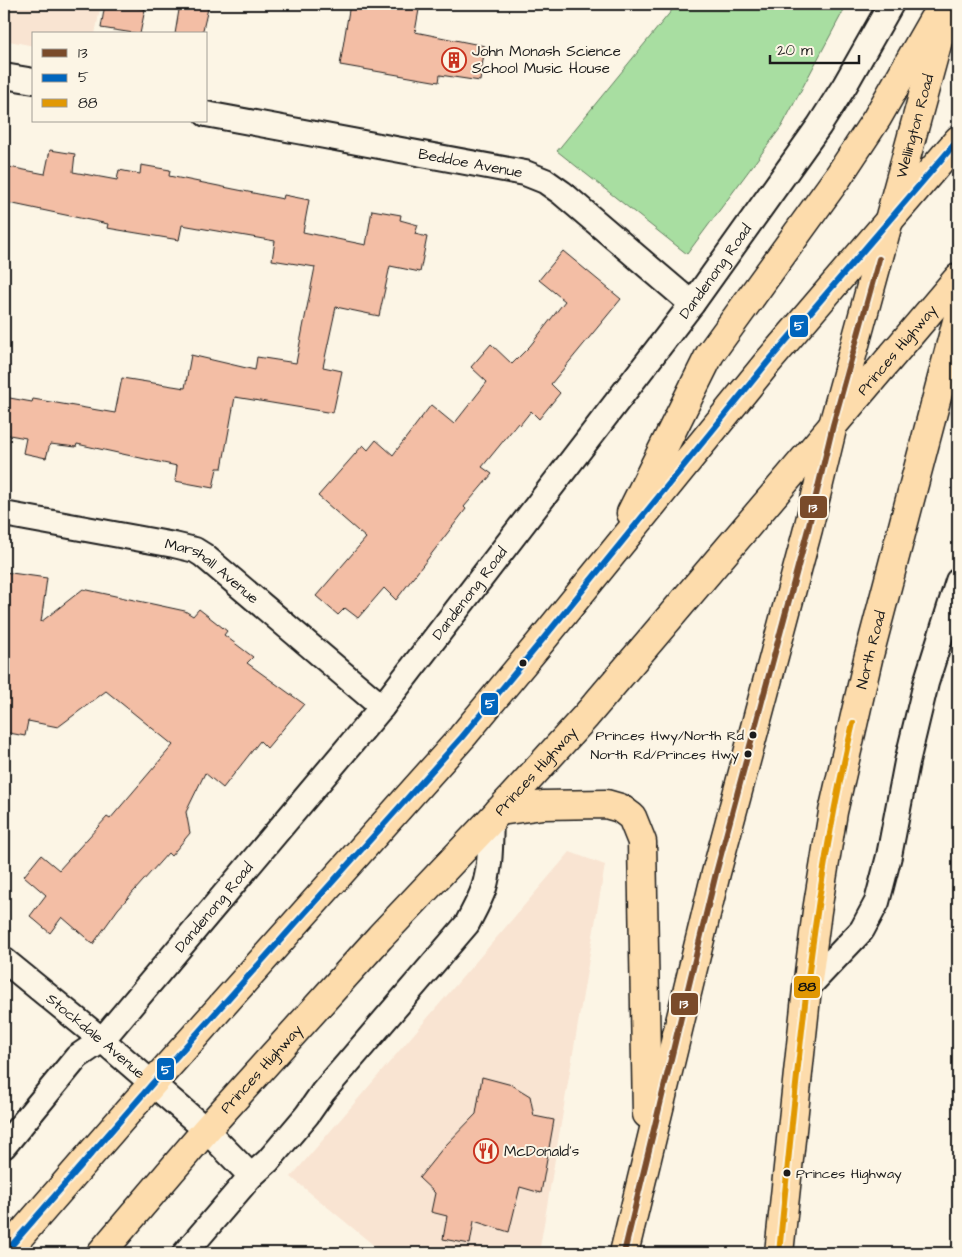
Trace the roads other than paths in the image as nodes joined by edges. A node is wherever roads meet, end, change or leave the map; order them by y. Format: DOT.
graph roads {
  1 [pos="890,4"];
  2 [pos="941,4"];
  3 [pos="948,4"];
  4 [pos="4,76"];
  5 [pos="32,81"];
  6 [pos="208,114"];
  7 [pos="958,140"];
  8 [pos="889,220"];
  9 [pos="958,278"];
  10 [pos="692,304"];
  11 [pos="958,317"];
  12 [pos="958,375"];
  13 [pos="936,401"];
  14 [pos="833,425"];
  15 [pos="4,514"];
  16 [pos="609,556"];
  17 [pos="957,589"];
  18 [pos="382,707"];
  19 [pos="495,815"];
  20 [pos="4,960"];
  21 [pos="807,988"];
  22 [pos="102,1040"];
  23 [pos="152,1084"];
  24 [pos="206,1130"];
  25 [pos="4,1146"];
  26 [pos="648,1153"];
  27 [pos="251,1176"];
  28 [pos="5,1253"];
  29 [pos="101,1253"];
  30 [pos="185,1253"];
  31 [pos="624,1253"];
  32 [pos="779,1253"];
  1 -- 10 [label="street, Dandenong Road"];
  2 -- 16 [label="highway"];
  3 -- 8 [label="highway, Wellington Road"];
  4 -- 5 [label="street"];
  6 -- 10 [label="street, Beddoe Avenue"];
  7 -- 8 [label="highway"];
  8 -- 14 [label="highway"];
  8 -- 16 [label="highway"];
  9 -- 14 [label="highway, Princes Highway"];
  10 -- 18 [label="street, Dandenong Road"];
  11 -- 13 [label="highway, North Road"];
  12 -- 13 [label="highway"];
  13 -- 21 [label="highway, North Road"];
  14 -- 19 [label="highway, Princes Highway"];
  14 -- 26 [label="highway"];
  15 -- 18 [label="street, Marshall Avenue"];
  16 -- 23 [label="highway"];
  17 -- 21 [label="street"];
  18 -- 22 [label="street, Dandenong Road"];
  19 -- 24 [label="highway, Princes Highway"];
  19 -- 26 [label="highway"];
  19 -- 27 [label="street"];
  20 -- 22 [label="street, Stockdale Avenue"];
  21 -- 32 [label="highway, North Road"];
  22 -- 23 [label="street, Stockdale Avenue"];
  22 -- 25 [label="street, Dandenong Road"];
  23 -- 24 [label="street, Stockdale Avenue"];
  23 -- 28 [label="highway"];
  24 -- 27 [label="street, Stockdale Avenue"];
  24 -- 29 [label="highway, Princes Highway"];
  26 -- 31 [label="highway"];
  27 -- 30 [label="street"];
}
